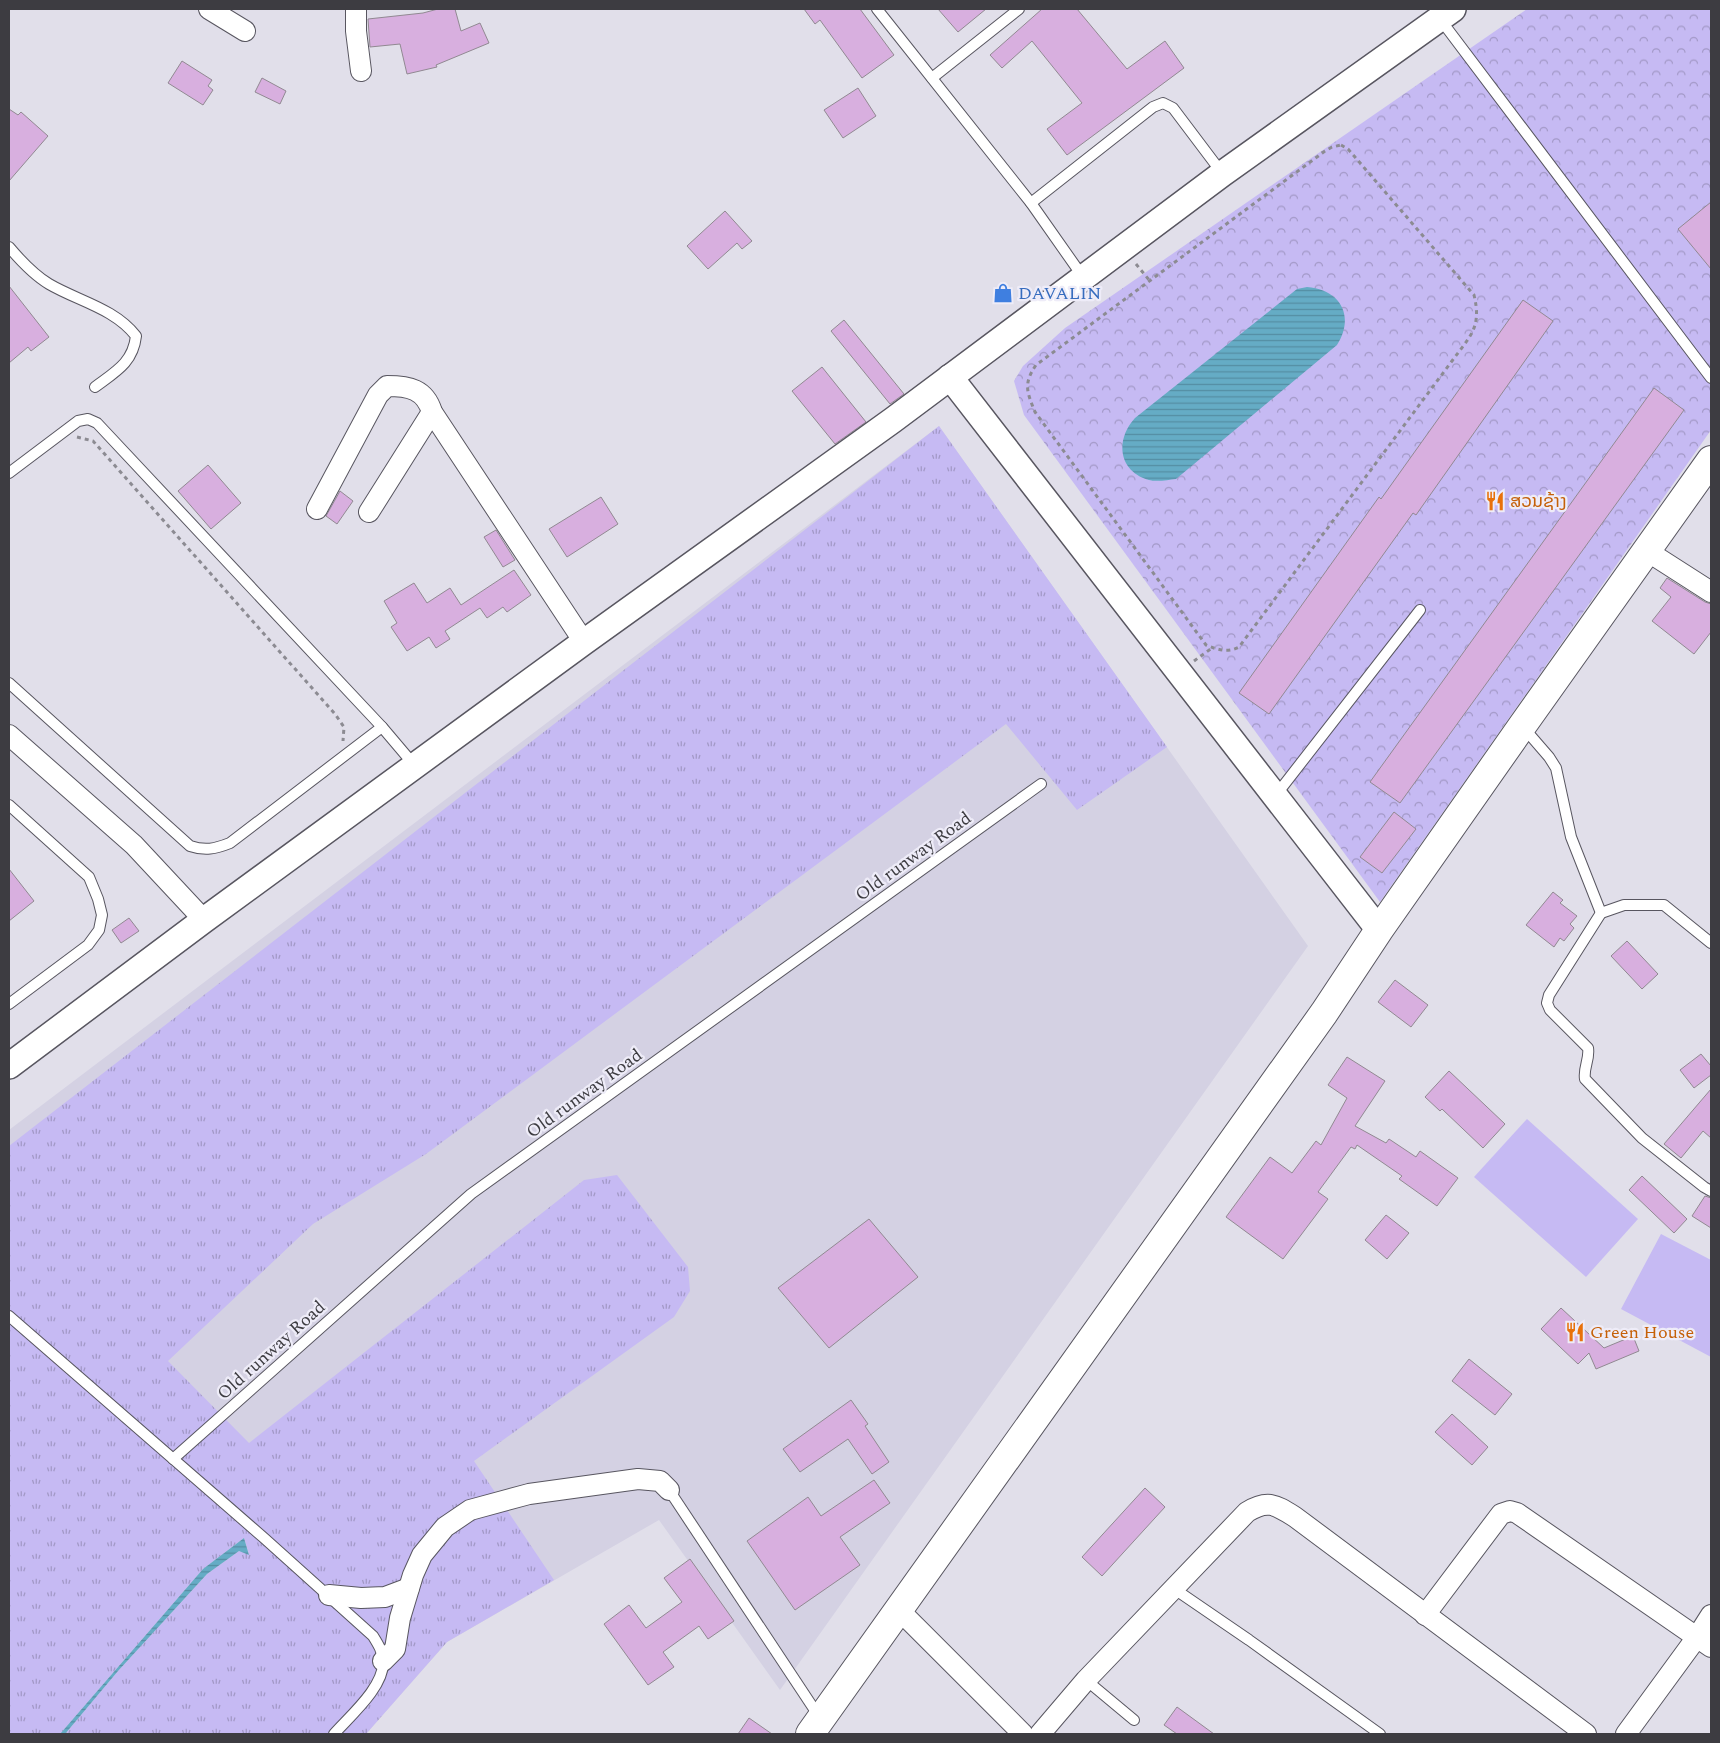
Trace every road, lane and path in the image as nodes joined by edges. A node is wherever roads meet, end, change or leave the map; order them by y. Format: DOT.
graph roads {
  1 [pos="209,9"];
  2 [pos="356,9"];
  3 [pos="877,9"];
  4 [pos="1019,9"];
  5 [pos="1446,13"];
  6 [pos="245,31"];
  7 [pos="361,71"];
  8 [pos="932,78"];
  9 [pos="1222,174"];
  10 [pos="1031,203"];
  11 [pos="9,247"];
  12 [pos="1083,277"];
  13 [pos="1452,361"];
  14 [pos="950,377"];
  15 [pos="1711,378"];
  16 [pos="95,387"];
  17 [pos="432,412"];
  18 [pos="74,437"];
  19 [pos="1711,460"];
  20 [pos="9,473"];
  21 [pos="317,509"];
  22 [pos="369,512"];
  23 [pos="1647,551"];
  24 [pos="1711,592"];
  25 [pos="1420,610"];
  26 [pos="584,642"];
  27 [pos="9,683"];
  28 [pos="1522,726"];
  29 [pos="382,727"];
  30 [pos="9,735"];
  31 [pos="339,748"];
  32 [pos="416,766"];
  33 [pos="1041,784"];
  34 [pos="1275,796"];
  35 [pos="9,805"];
  36 [pos="1601,913"];
  37 [pos="204,920"];
  38 [pos="1379,930"];
  39 [pos="1711,943"];
  40 [pos="9,1004"];
  41 [pos="9,1066"];
  42 [pos="1711,1191"];
  43 [pos="9,1316"];
  44 [pos="173,1459"];
  45 [pos="669,1490"];
  46 [pos="409,1588"];
  47 [pos="1173,1588"];
  48 [pos="328,1595"];
  49 [pos="898,1610"];
  50 [pos="1426,1615"];
  51 [pos="1711,1615"];
  52 [pos="1704,1642"];
  53 [pos="384,1661"];
  54 [pos="1086,1680"];
  55 [pos="1134,1720"];
  56 [pos="815,1727"];
  57 [pos="1018,1732"];
  58 [pos="334,1734"];
  59 [pos="1040,1734"];
  60 [pos="1380,1734"];
  61 [pos="1586,1734"];
  62 [pos="1626,1734"];
  1 -- 6 [label="street"];
  2 -- 7 [label="street"];
  3 -- 8 [label="lane"];
  4 -- 8 [label="lane"];
  5 -- 9 [label="street"];
  5 -- 15 [label="lane"];
  8 -- 10 [label="lane"];
  9 -- 10 [label="lane"];
  9 -- 12 [label="street"];
  10 -- 12 [label="lane"];
  11 -- 16 [label="lane"];
  12 -- 14 [label="street"];
  13 -- 13 [label="path"];
  14 -- 26 [label="street"];
  14 -- 34 [label="street"];
  17 -- 21 [label="street"];
  17 -- 22 [label="street"];
  17 -- 26 [label="street"];
  18 -- 31 [label="path"];
  19 -- 23 [label="main road"];
  20 -- 29 [label="lane"];
  23 -- 24 [label="street"];
  23 -- 28 [label="main road"];
  25 -- 34 [label="lane"];
  26 -- 32 [label="street"];
  27 -- 29 [label="lane"];
  28 -- 36 [label="lane"];
  28 -- 38 [label="main road"];
  29 -- 32 [label="lane"];
  30 -- 37 [label="street"];
  32 -- 37 [label="street"];
  33 -- 44 [label="lane, Old runway Road"];
  34 -- 38 [label="street"];
  35 -- 40 [label="lane"];
  36 -- 39 [label="lane"];
  36 -- 42 [label="lane"];
  37 -- 41 [label="street"];
  38 -- 49 [label="main road"];
  43 -- 44 [label="lane"];
  44 -- 48 [label="lane"];
  45 -- 46 [label="street"];
  45 -- 56 [label="lane"];
  46 -- 48 [label="street"];
  46 -- 53 [label="street"];
  47 -- 50 [label="street"];
  47 -- 54 [label="street"];
  47 -- 60 [label="lane"];
  48 -- 53 [label="lane"];
  49 -- 56 [label="main road"];
  49 -- 57 [label="street"];
  50 -- 52 [label="street"];
  50 -- 61 [label="street"];
  51 -- 52 [label="street"];
  52 -- 62 [label="street"];
  53 -- 58 [label="lane"];
  54 -- 55 [label="lane"];
  54 -- 59 [label="street"];
}
